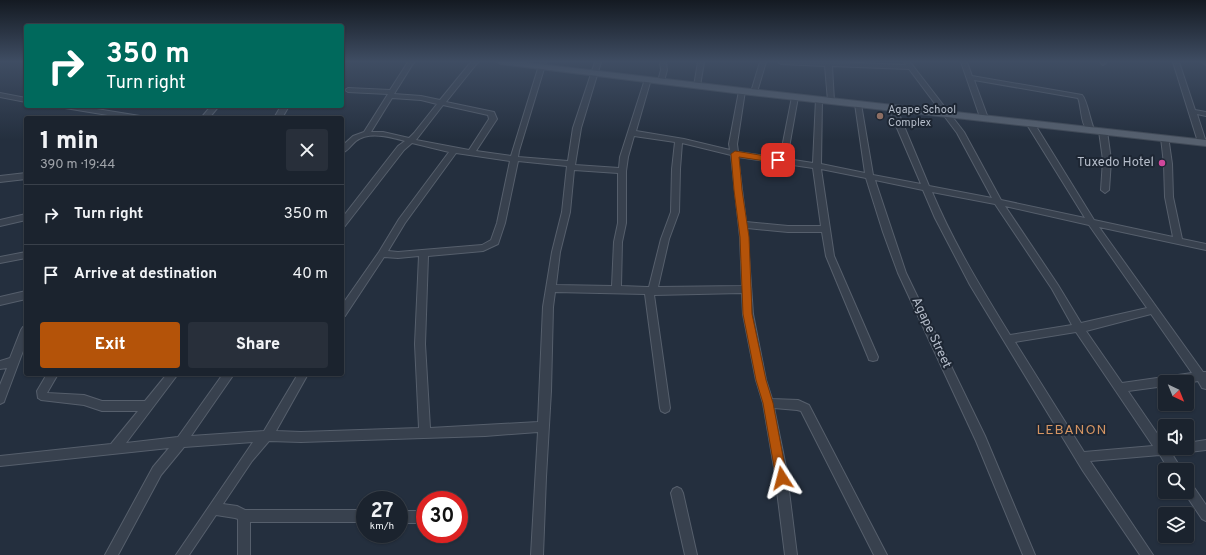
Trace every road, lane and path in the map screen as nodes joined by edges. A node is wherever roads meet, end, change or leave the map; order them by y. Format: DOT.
graph roads {
  1 [pos="395,88"];
  2 [pos="454,88"];
  3 [pos="535,88"];
  4 [pos="590,88"];
  5 [pos="645,88"];
  6 [pos="714,88"];
  7 [pos="755,88"];
  8 [pos="831,88"];
  9 [pos="927,88"];
  10 [pos="973,88"];
  11 [pos="1033,88"];
  12 [pos="1184,88"];
  13 [pos="348,90"];
  14 [pos="742,91"];
  15 [pos="754,92"];
  16 [pos="391,94"];
  17 [pos="0,95"];
  18 [pos="794,96"];
  19 [pos="819,99"];
  20 [pos="24,100"];
  21 [pos="832,101"];
  22 [pos="441,103"];
  23 [pos="858,104"];
  24 [pos="892,107"];
  25 [pos="78,108"];
  26 [pos="213,108"];
  27 [pos="1191,111"];
  28 [pos="110,112"];
  29 [pos="947,114"];
  30 [pos="1206,114"];
  31 [pos="130,116"];
  32 [pos="207,116"];
  33 [pos="984,118"];
  34 [pos="1030,122"];
  35 [pos="1090,129"];
  36 [pos="1103,131"];
  37 [pos="632,133"];
  38 [pos="366,134"];
  39 [pos="1164,138"];
  40 [pos="412,140"];
  41 [pos="679,140"];
  42 [pos="1204,142"];
  43 [pos="344,146"];
  44 [pos="454,150"];
  45 [pos="472,152"];
  46 [pos="735,154"];
  47 [pos="514,158"];
  48 [pos="783,161"];
  49 [pos="571,166"];
  50 [pos="817,166"];
  51 [pos="622,172"];
  52 [pos="24,176"];
  53 [pos="870,178"];
  54 [pos="0,179"];
  55 [pos="926,188"];
  56 [pos="1105,190"];
  57 [pos="998,202"];
  58 [pos="24,217"];
  59 [pos="344,221"];
  60 [pos="0,223"];
  61 [pos="1092,223"];
  62 [pos="742,225"];
  63 [pos="825,229"];
  64 [pos="1178,241"];
  65 [pos="1206,247"];
  66 [pos="424,253"];
  67 [pos="382,254"];
  68 [pos="24,255"];
  69 [pos="0,260"];
  70 [pos="551,288"];
  71 [pos="616,289"];
  72 [pos="747,289"];
  73 [pos="651,290"];
  74 [pos="24,296"];
  75 [pos="0,301"];
  76 [pos="344,310"];
  77 [pos="1153,310"];
  78 [pos="1079,328"];
  79 [pos="1008,339"];
  80 [pos="24,340"];
  81 [pos="22,350"];
  82 [pos="874,357"];
  83 [pos="14,362"];
  84 [pos="0,365"];
  85 [pos="52,376"];
  86 [pos="171,376"];
  87 [pos="228,376"];
  88 [pos="303,376"];
  89 [pos="1204,379"];
  90 [pos="1119,388"];
  91 [pos="0,399"];
  92 [pos="768,403"];
  93 [pos="148,406"];
  94 [pos="665,408"];
  95 [pos="543,427"];
  96 [pos="424,433"];
  97 [pos="267,436"];
  98 [pos="181,442"];
  99 [pos="1158,443"];
  100 [pos="1206,446"];
  101 [pos="1194,447"];
  102 [pos="115,448"];
  103 [pos="1158,450"];
  104 [pos="1081,457"];
  105 [pos="0,461"];
  106 [pos="677,493"];
  107 [pos="1194,497"];
  108 [pos="213,509"];
  109 [pos="1206,515"];
  110 [pos="242,516"];
  111 [pos="356,516"];
  112 [pos="111,555"];
  113 [pos="182,555"];
  114 [pos="244,555"];
  115 [pos="537,555"];
  116 [pos="691,555"];
  117 [pos="791,555"];
  118 [pos="881,555"];
  119 [pos="1029,555"];
  120 [pos="1147,555"];
  1 -- 16 [label="street"];
  2 -- 22 [label="street"];
  3 -- 47 [label="street"];
  4 -- 49 [label="street"];
  5 -- 37 [label="street"];
  6 -- 14 [label="main road"];
  7 -- 15 [label="street"];
  8 -- 21 [label="street"];
  9 -- 29 [label="street"];
  10 -- 33 [label="street"];
  11 -- 35 [label="street"];
  12 -- 27 [label="street"];
  13 -- 16 [label="street"];
  14 -- 15 [label="main road"];
  14 -- 46 [label="street"];
  15 -- 18 [label="main road"];
  16 -- 22 [label="street"];
  16 -- 38 [label="street"];
  17 -- 20 [label="street"];
  18 -- 19 [label="main road"];
  18 -- 48 [label="street"];
  19 -- 21 [label="main road"];
  19 -- 50 [label="street"];
  21 -- 23 [label="main road"];
  22 -- 40 [label="street"];
  22 -- 45 [label="street"];
  23 -- 24 [label="main road"];
  23 -- 53 [label="street, Agape Street"];
  24 -- 29 [label="main road"];
  24 -- 55 [label="street"];
  25 -- 28 [label="street"];
  26 -- 32 [label="street"];
  27 -- 30 [label="street"];
  27 -- 42 [label="street"];
  28 -- 31 [label="street"];
  29 -- 33 [label="main road"];
  29 -- 57 [label="street"];
  33 -- 34 [label="main road"];
  34 -- 35 [label="main road"];
  34 -- 61 [label="street"];
  35 -- 36 [label="main road"];
  36 -- 39 [label="main road"];
  36 -- 56 [label="street"];
  37 -- 41 [label="street"];
  37 -- 51 [label="street"];
  38 -- 40 [label="street"];
  38 -- 43 [label="street"];
  39 -- 42 [label="main road"];
  39 -- 64 [label="street"];
  40 -- 44 [label="street"];
  40 -- 59 [label="street"];
  41 -- 46 [label="street"];
  41 -- 73 [label="street"];
  44 -- 45 [label="street"];
  44 -- 67 [label="street"];
  45 -- 47 [label="street"];
  46 -- 48 [label="street"];
  46 -- 62 [label="street"];
  47 -- 49 [label="street"];
  47 -- 66 [label="street"];
  48 -- 50 [label="street"];
  49 -- 51 [label="street"];
  49 -- 70 [label="street"];
  50 -- 53 [label="street"];
  50 -- 63 [label="street"];
  51 -- 71 [label="street"];
  52 -- 54 [label="street"];
  53 -- 55 [label="street"];
  53 -- 119 [label="street, Agape Street"];
  55 -- 57 [label="street"];
  55 -- 79 [label="street"];
  57 -- 61 [label="street"];
  57 -- 78 [label="street"];
  58 -- 60 [label="street"];
  61 -- 64 [label="street"];
  61 -- 77 [label="street"];
  62 -- 63 [label="street"];
  62 -- 72 [label="street"];
  63 -- 82 [label="street"];
  64 -- 65 [label="street"];
  66 -- 67 [label="street"];
  66 -- 96 [label="street"];
  67 -- 76 [label="street"];
  68 -- 69 [label="street"];
  70 -- 71 [label="street"];
  70 -- 95 [label="street"];
  71 -- 73 [label="street"];
  72 -- 73 [label="street"];
  72 -- 92 [label="street"];
  73 -- 94 [label="street"];
  74 -- 75 [label="street"];
  77 -- 78 [label="street"];
  77 -- 89 [label="street"];
  78 -- 79 [label="street"];
  78 -- 90 [label="street"];
  79 -- 104 [label="street"];
  80 -- 81 [label="street"];
  81 -- 83 [label="street"];
  83 -- 84 [label="street"];
  83 -- 91 [label="street"];
  85 -- 93 [label="street"];
  86 -- 93 [label="street"];
  87 -- 98 [label="street"];
  88 -- 97 [label="street"];
  89 -- 90 [label="street"];
  90 -- 99 [label="street"];
  92 -- 117 [label="street"];
  92 -- 118 [label="street"];
  93 -- 102 [label="street"];
  95 -- 96 [label="street"];
  95 -- 115 [label="street"];
  96 -- 97 [label="street"];
  97 -- 98 [label="street"];
  97 -- 108 [label="street"];
  98 -- 102 [label="street"];
  98 -- 112 [label="street"];
  100 -- 101 [label="street"];
  102 -- 105 [label="street"];
  103 -- 104 [label="street"];
  104 -- 120 [label="street"];
  106 -- 116 [label="street"];
  107 -- 109 [label="street"];
  108 -- 110 [label="street"];
  108 -- 113 [label="street"];
  110 -- 111 [label="street"];
  110 -- 114 [label="street"];
}
